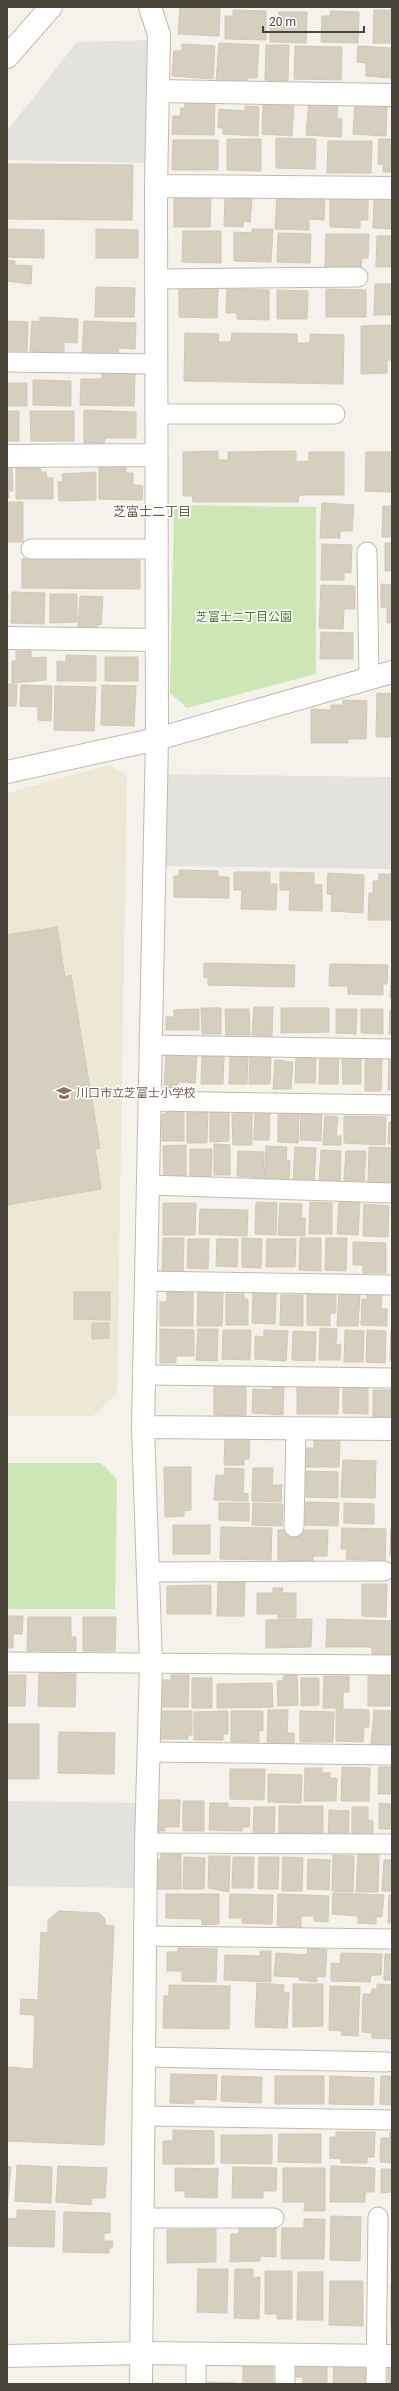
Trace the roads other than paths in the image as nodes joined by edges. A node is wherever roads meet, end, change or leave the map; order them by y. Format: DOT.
graph roads {
  1 [pos="51,7"];
  2 [pos="155,9"];
  3 [pos="7,57"];
  4 [pos="158,91"];
  5 [pos="392,95"];
  6 [pos="156,186"];
  7 [pos="392,188"];
  8 [pos="358,277"];
  9 [pos="156,279"];
  10 [pos="7,362"];
  11 [pos="156,364"];
  12 [pos="156,414"];
  13 [pos="335,414"];
  14 [pos="156,455"];
  15 [pos="7,456"];
  16 [pos="31,548"];
  17 [pos="156,549"];
  18 [pos="367,552"];
  19 [pos="7,638"];
  20 [pos="156,640"];
  21 [pos="392,672"];
  22 [pos="369,679"];
  23 [pos="157,739"];
  24 [pos="7,772"];
  25 [pos="150,1045"];
  26 [pos="392,1049"];
  27 [pos="149,1101"];
  28 [pos="392,1105"];
  29 [pos="148,1185"];
  30 [pos="392,1193"];
  31 [pos="145,1281"];
  32 [pos="392,1285"];
  33 [pos="144,1375"];
  34 [pos="392,1378"];
  35 [pos="143,1427"];
  36 [pos="296,1428"];
  37 [pos="392,1429"];
  38 [pos="294,1527"];
  39 [pos="384,1571"];
  40 [pos="148,1572"];
  41 [pos="7,1662"];
  42 [pos="151,1664"];
  43 [pos="392,1666"];
  44 [pos="149,1752"];
  45 [pos="392,1755"];
  46 [pos="146,1843"];
  47 [pos="392,1844"];
  48 [pos="145,1936"];
  49 [pos="392,1939"];
  50 [pos="144,2057"];
  51 [pos="387,2062"];
  52 [pos="144,2116"];
  53 [pos="392,2120"];
  54 [pos="378,2217"];
  55 [pos="143,2218"];
  56 [pos="274,2218"];
  57 [pos="141,2353"];
  58 [pos="196,2354"];
  59 [pos="285,2355"];
  60 [pos="7,2356"];
  61 [pos="384,2356"];
  62 [pos="141,2384"];
  63 [pos="196,2384"];
  64 [pos="285,2384"];
  65 [pos="376,2384"];
  1 -- 3 [label="street"];
  2 -- 4 [label="street"];
  4 -- 5 [label="street"];
  4 -- 6 [label="street"];
  6 -- 7 [label="street"];
  6 -- 9 [label="street"];
  8 -- 9 [label="lane"];
  9 -- 11 [label="street"];
  10 -- 11 [label="lane"];
  11 -- 12 [label="street"];
  12 -- 13 [label="lane"];
  12 -- 14 [label="street"];
  14 -- 15 [label="street"];
  14 -- 17 [label="street"];
  16 -- 17 [label="lane"];
  17 -- 20 [label="street"];
  18 -- 22 [label="lane"];
  19 -- 20 [label="street"];
  20 -- 23 [label="street"];
  21 -- 22 [label="street"];
  22 -- 23 [label="street"];
  23 -- 24 [label="street"];
  23 -- 25 [label="street"];
  25 -- 26 [label="lane"];
  25 -- 27 [label="street"];
  27 -- 28 [label="lane"];
  27 -- 29 [label="street"];
  29 -- 30 [label="lane"];
  29 -- 31 [label="street"];
  31 -- 32 [label="lane"];
  31 -- 33 [label="street"];
  33 -- 34 [label="lane"];
  33 -- 35 [label="street"];
  35 -- 36 [label="street"];
  35 -- 40 [label="street"];
  36 -- 37 [label="street"];
  36 -- 38 [label="lane"];
  39 -- 40 [label="lane"];
  40 -- 42 [label="street"];
  41 -- 42 [label="lane"];
  42 -- 43 [label="lane"];
  42 -- 44 [label="street"];
  44 -- 45 [label="lane"];
  44 -- 46 [label="street"];
  46 -- 47 [label="lane"];
  46 -- 48 [label="street"];
  48 -- 49 [label="lane"];
  48 -- 50 [label="street"];
  50 -- 51 [label="lane"];
  50 -- 52 [label="street"];
  52 -- 53 [label="lane"];
  52 -- 55 [label="street"];
  54 -- 61 [label="lane"];
  55 -- 56 [label="lane"];
  55 -- 57 [label="street"];
  57 -- 58 [label="street"];
  57 -- 60 [label="street"];
  57 -- 62 [label="street"];
  58 -- 59 [label="street"];
  58 -- 63 [label="lane"];
  59 -- 61 [label="street"];
  59 -- 64 [label="lane"];
  61 -- 65 [label="lane"];
}
